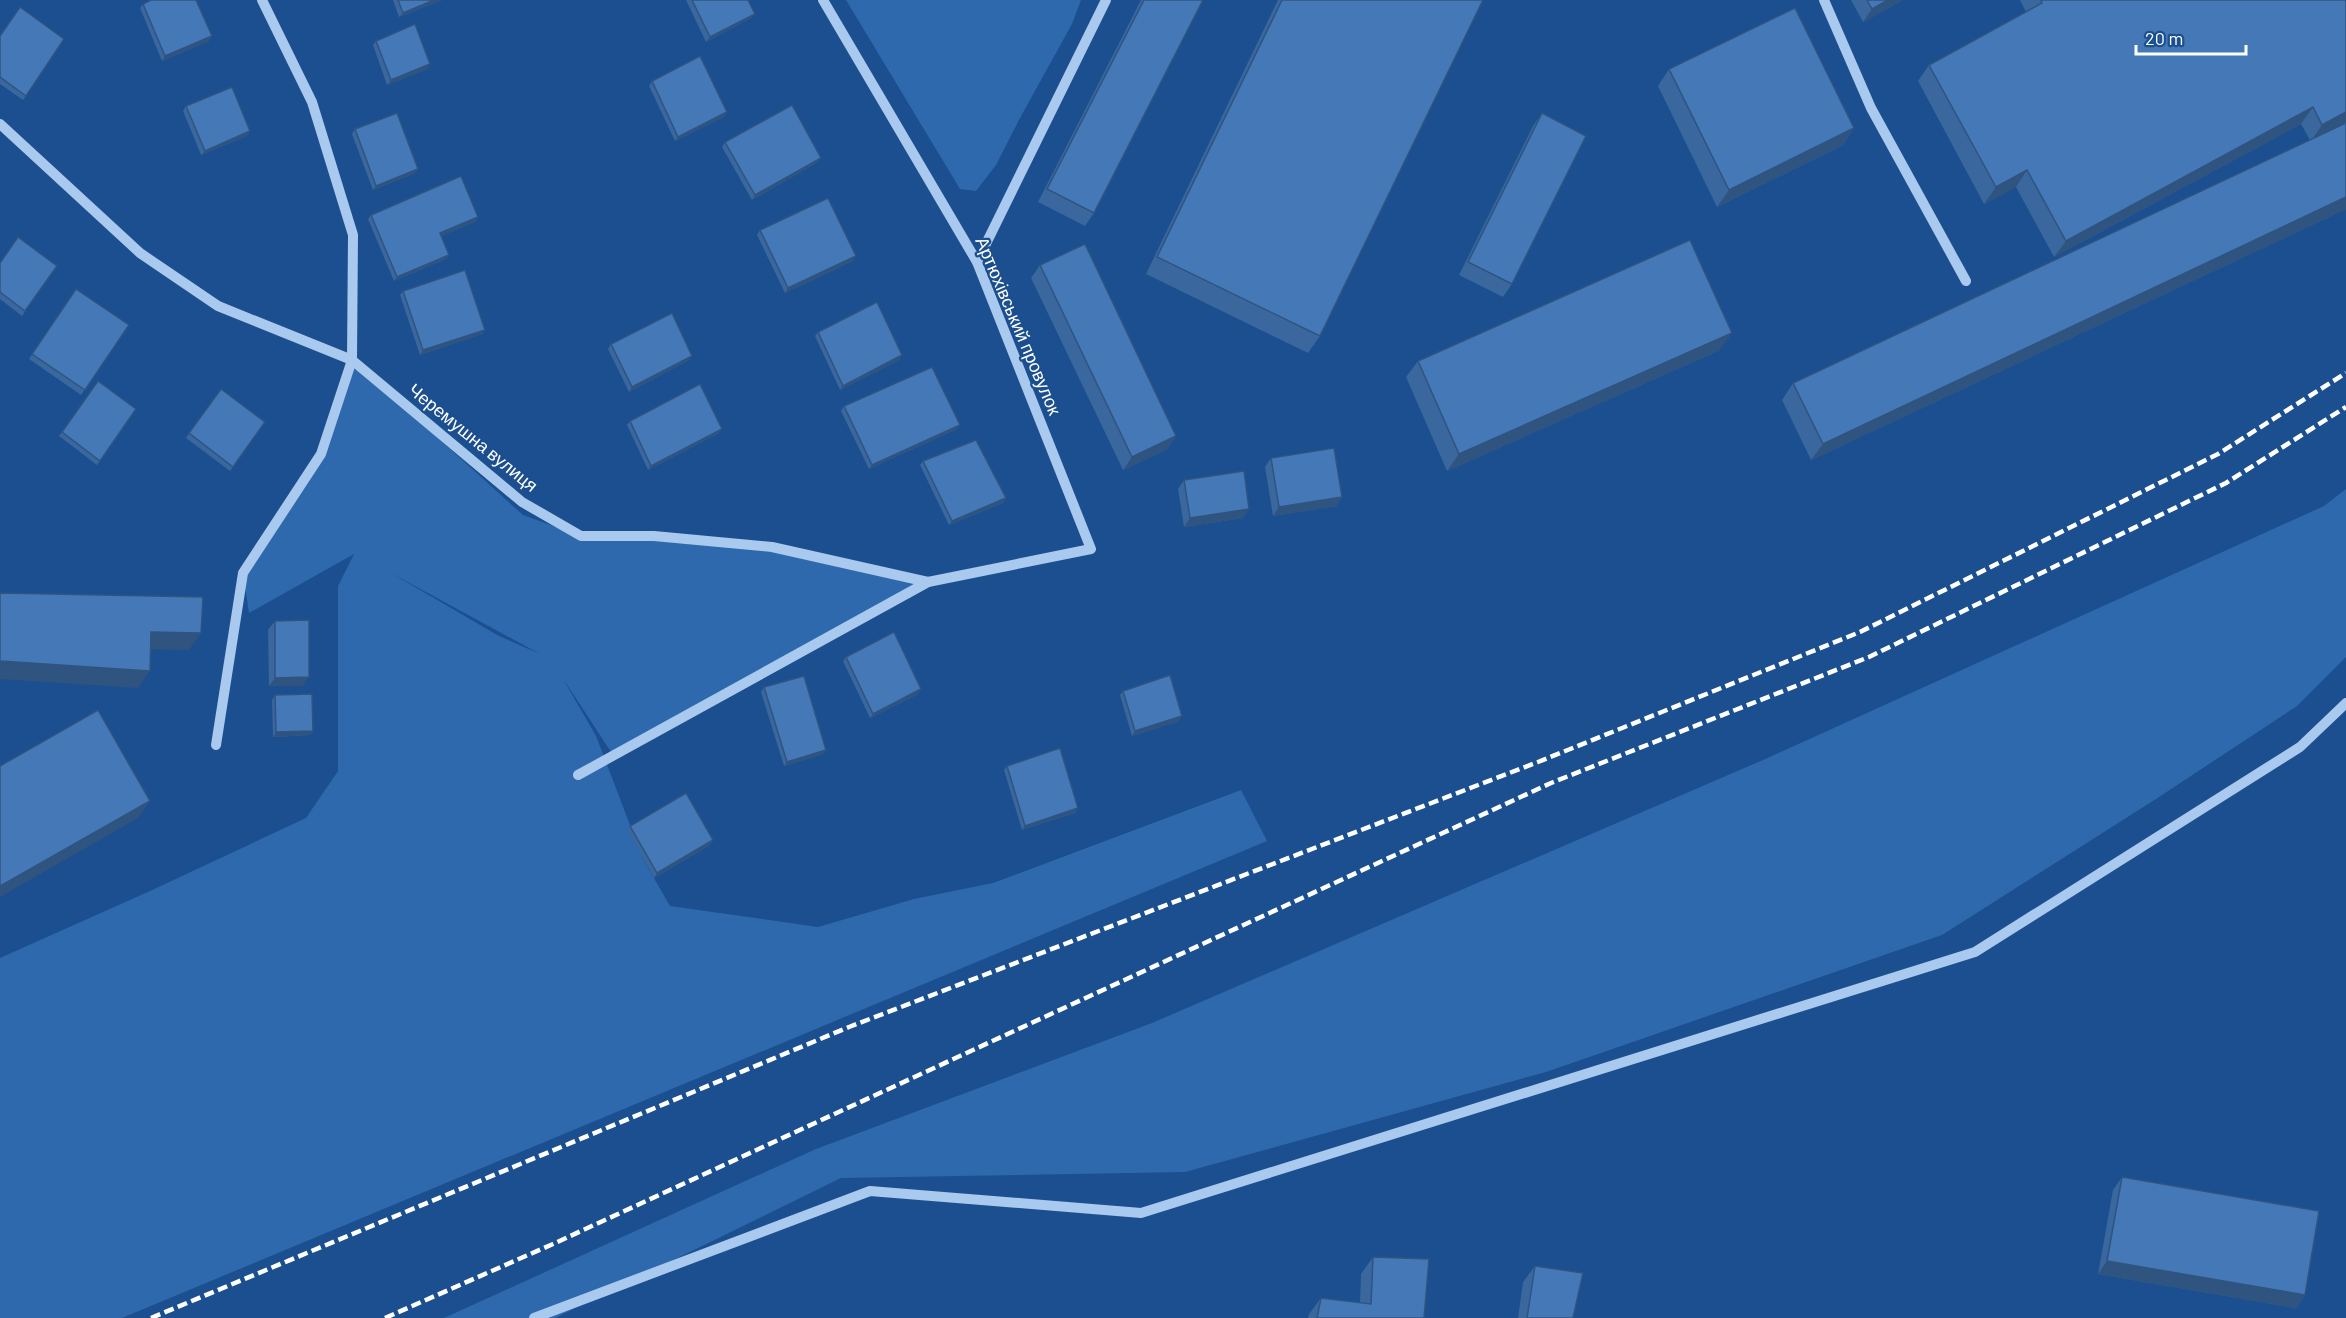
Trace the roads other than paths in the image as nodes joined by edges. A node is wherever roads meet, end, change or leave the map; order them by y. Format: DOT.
graph roads {
  1 [pos="262,0"];
  2 [pos="824,0"];
  3 [pos="1106,0"];
  4 [pos="1824,0"];
  5 [pos="0,123"];
  6 [pos="977,262"];
  7 [pos="1966,281"];
  8 [pos="352,360"];
  9 [pos="1091,549"];
  10 [pos="928,582"];
  11 [pos="2346,703"];
  12 [pos="216,745"];
  13 [pos="578,774"];
  14 [pos="534,1318"];
  1 -- 8 [label="street"];
  2 -- 6 [label="street, Артюхівський провулок"];
  3 -- 6 [label="street"];
  4 -- 7 [label="street"];
  5 -- 8 [label="street, Черемушна вулиця"];
  6 -- 9 [label="street, Артюхівський провулок"];
  8 -- 10 [label="street, Черемушна вулиця"];
  8 -- 12 [label="street"];
  9 -- 10 [label="street, Черемушна вулиця"];
  10 -- 13 [label="street"];
  11 -- 14 [label="street"];
}
